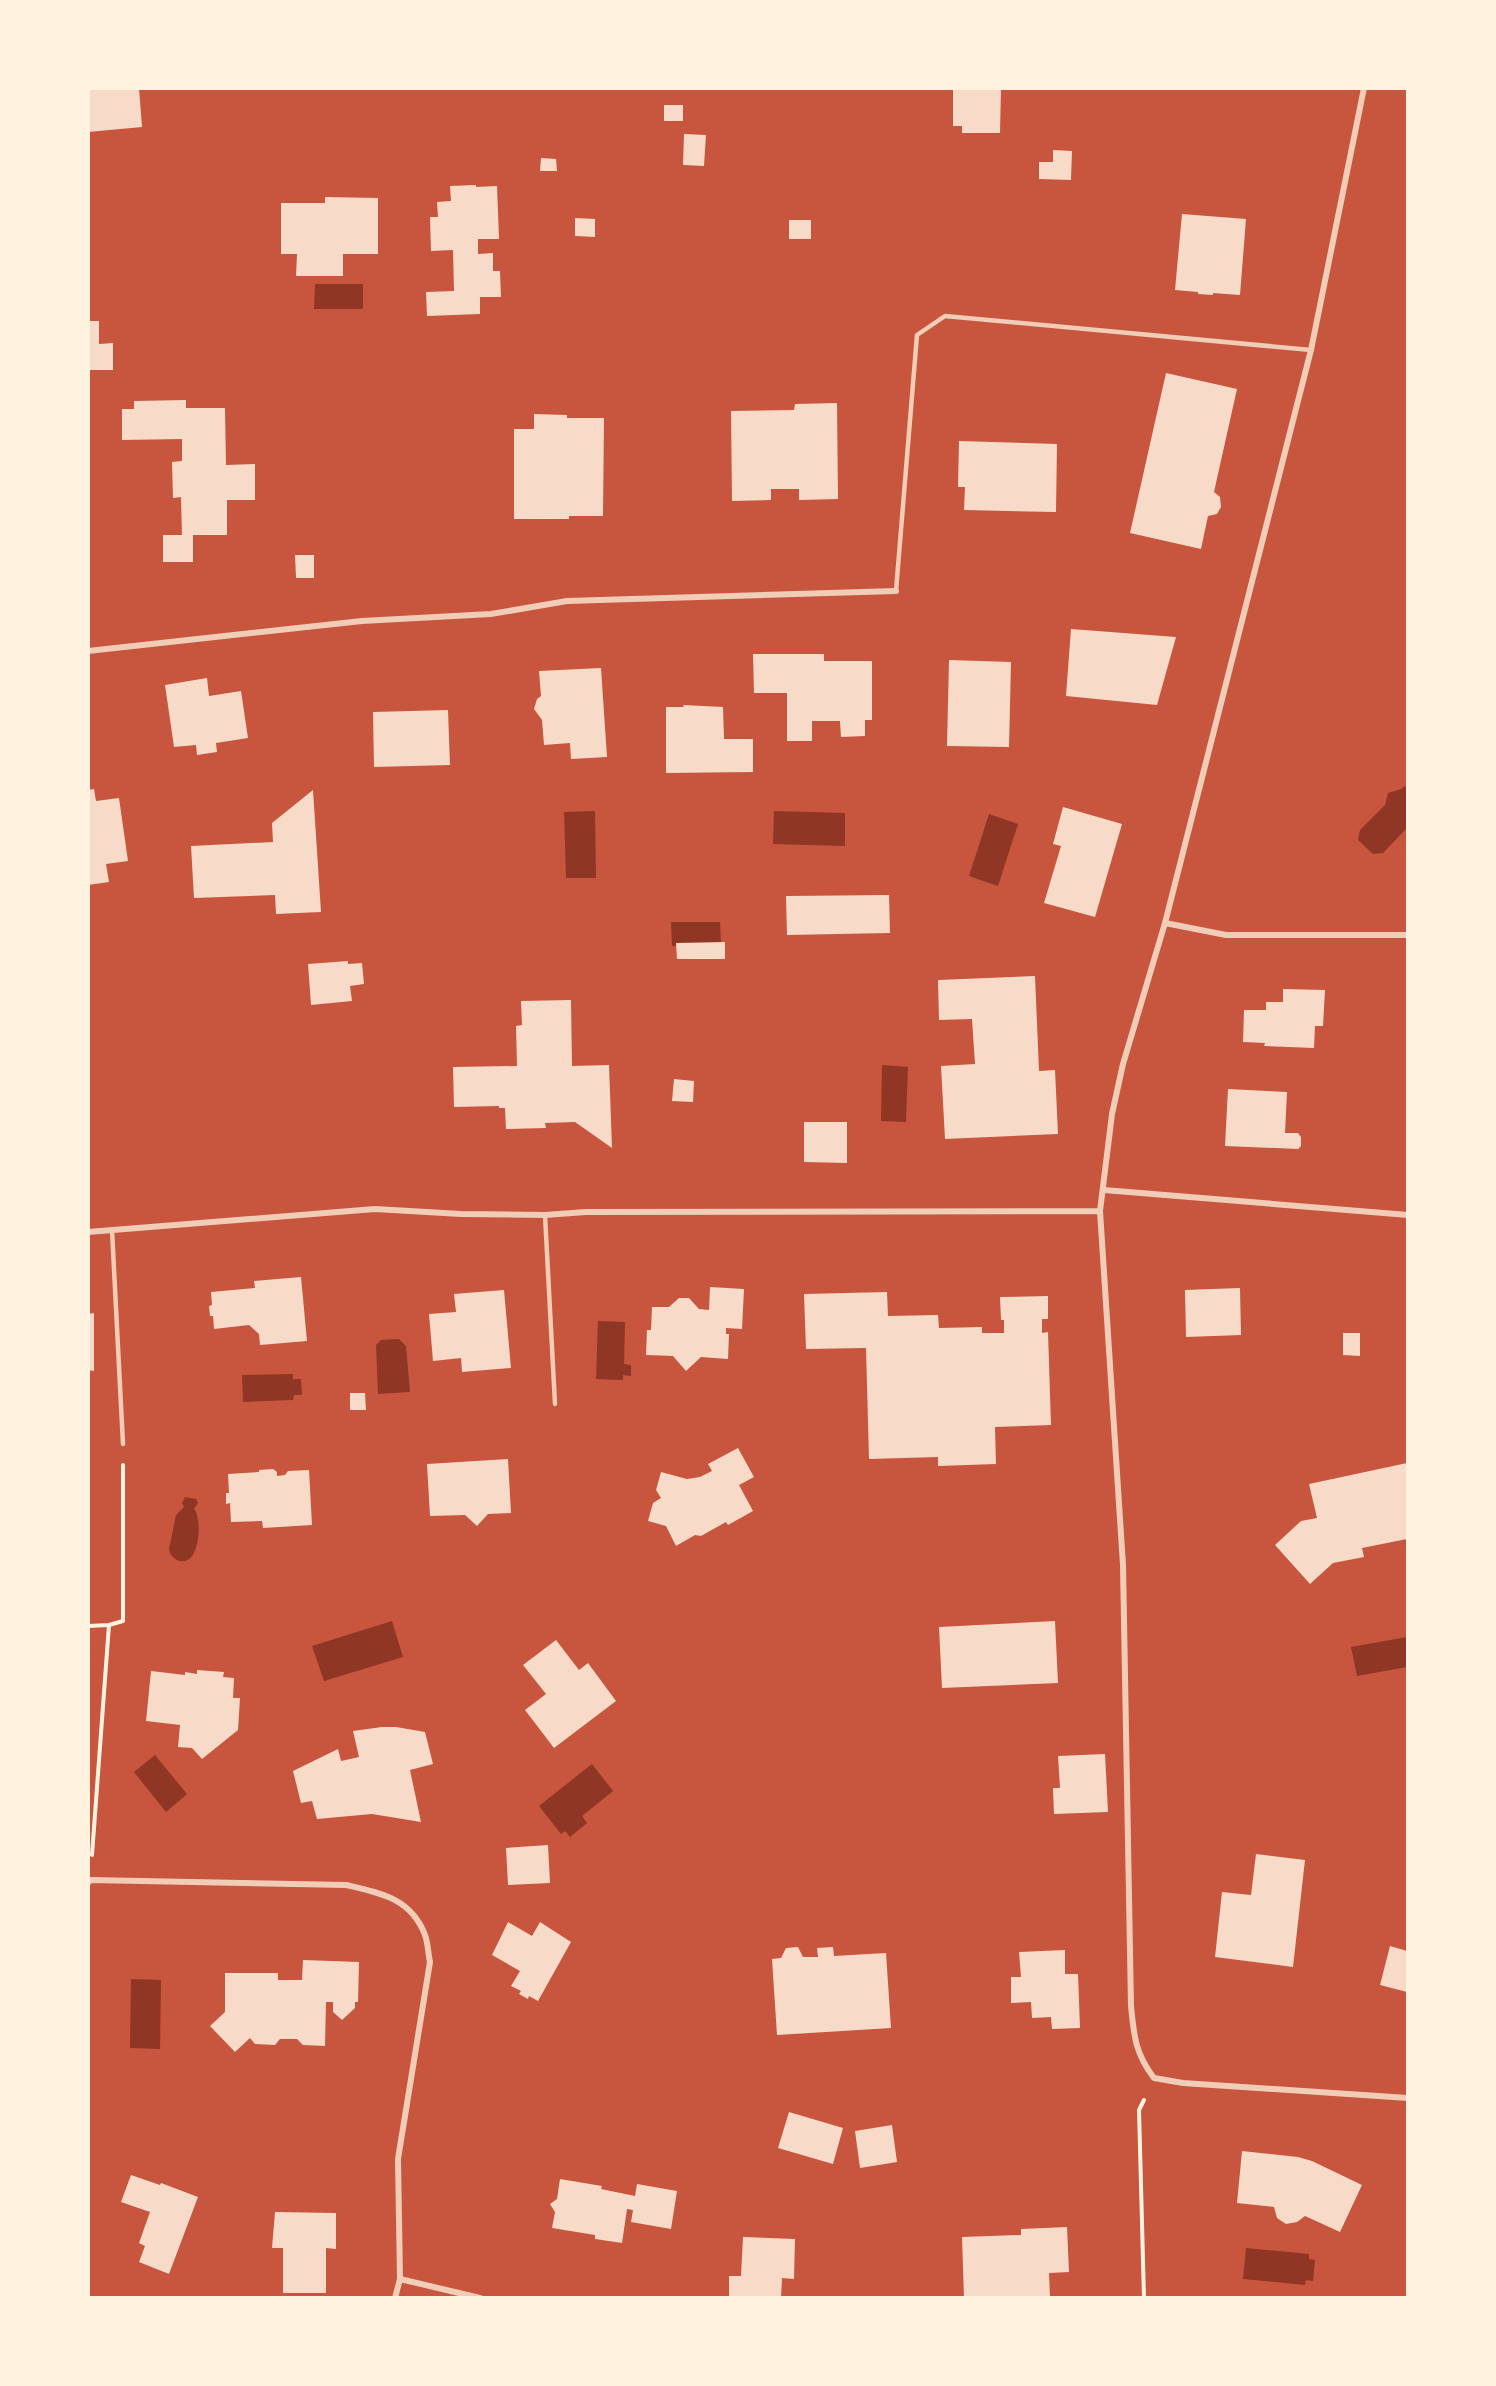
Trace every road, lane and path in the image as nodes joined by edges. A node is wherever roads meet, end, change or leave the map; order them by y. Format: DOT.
graph roads {
  1 [pos="1364,88"];
  2 [pos="1311,350"];
  3 [pos="896,591"];
  4 [pos="88,651"];
  5 [pos="1165,923"];
  6 [pos="1407,935"];
  7 [pos="1104,1190"];
  8 [pos="1100,1211"];
  9 [pos="545,1215"];
  10 [pos="1407,1215"];
  11 [pos="112,1230"];
  12 [pos="88,1232"];
  13 [pos="555,1404"];
  14 [pos="123,1444"];
  15 [pos="109,1625"];
  16 [pos="88,1626"];
  17 [pos="89,1881"];
  18 [pos="1154,2078"];
  19 [pos="1407,2098"];
  20 [pos="400,2279"];
  21 [pos="395,2298"];
  22 [pos="480,2298"];
  23 [pos="1144,2298"];
  1 -- 2 [label="street"];
  2 -- 3 [label="lane"];
  2 -- 5 [label="street"];
  3 -- 4 [label="street"];
  5 -- 6 [label="street"];
  5 -- 7 [label="street"];
  7 -- 8 [label="street"];
  7 -- 10 [label="street"];
  8 -- 9 [label="street"];
  8 -- 18 [label="street"];
  9 -- 11 [label="street"];
  9 -- 13 [label="lane"];
  11 -- 12 [label="street"];
  11 -- 14 [label="lane"];
  14 -- 15 [label="path"];
  15 -- 16 [label="path"];
  15 -- 17 [label="path"];
  17 -- 20 [label="street"];
  18 -- 19 [label="street"];
  18 -- 23 [label="path"];
  20 -- 21 [label="street"];
  20 -- 22 [label="street"];
}
